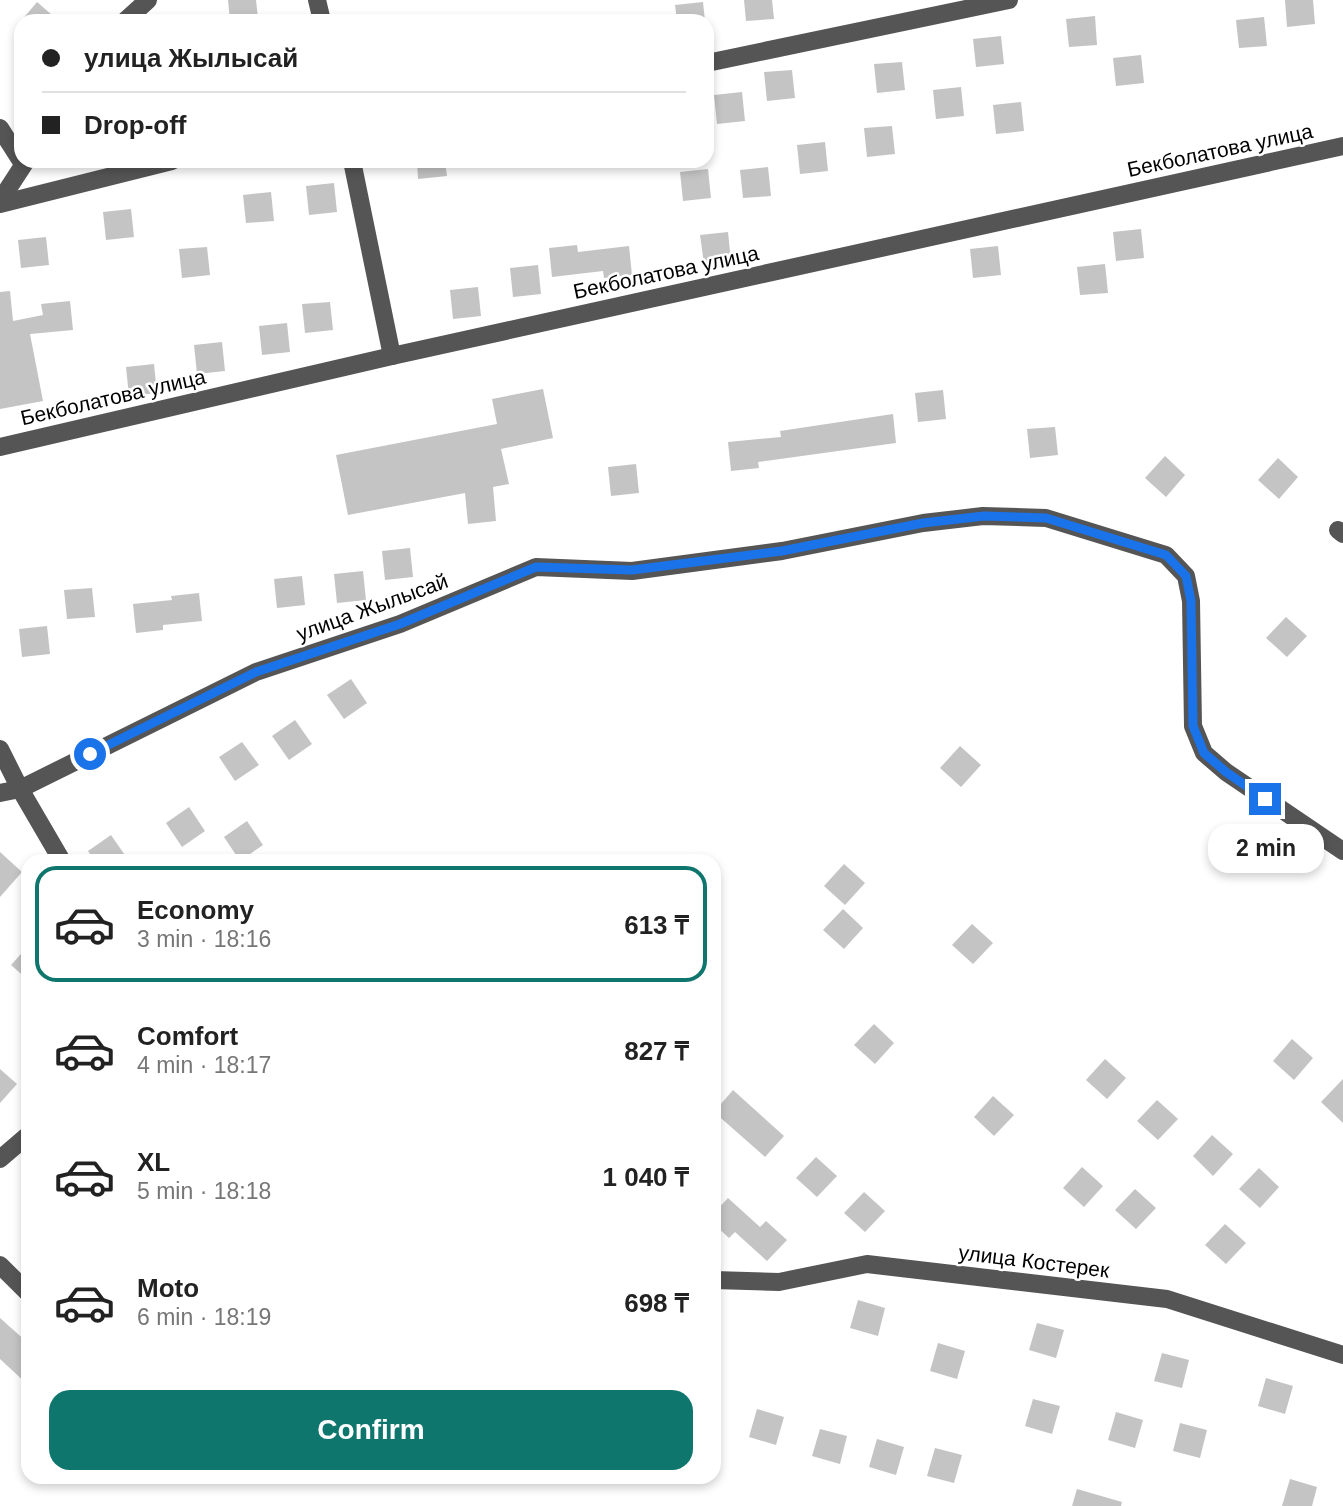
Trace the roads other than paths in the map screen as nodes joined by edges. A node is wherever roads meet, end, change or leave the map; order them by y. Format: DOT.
graph roads {
  1 [pos="148,0"];
  2 [pos="1009,0"];
  3 [pos="133,14"];
  4 [pos="714,62"];
  5 [pos="0,128"];
  6 [pos="1343,146"];
  7 [pos="14,149"];
  8 [pos="20,168"];
  9 [pos="143,168"];
  10 [pos="353,168"];
  11 [pos="0,203"];
  12 [pos="392,356"];
  13 [pos="0,447"];
  14 [pos="0,748"];
  15 [pos="20,789"];
  16 [pos="0,793"];
  17 [pos="1343,851"];
  18 [pos="58,854"];
  19 [pos="21,1141"];
  20 [pos="0,1159"];
  21 [pos="0,1265"];
  22 [pos="721,1280"];
  23 [pos="21,1286"];
  24 [pos="1343,1355"];
  1 -- 3 [label="street"];
  2 -- 4 [label="street"];
  5 -- 7 [label="street"];
  6 -- 12 [label="street, Бекболатова улица"];
  8 -- 11 [label="street"];
  9 -- 11 [label="street"];
  10 -- 12 [label="street"];
  12 -- 13 [label="street, Бекболатова улица"];
  14 -- 15 [label="street"];
  15 -- 16 [label="street, улица Жылысай"];
  15 -- 17 [label="street, улица Жылысай"];
  15 -- 18 [label="street"];
  19 -- 20 [label="street"];
  21 -- 23 [label="street"];
  22 -- 24 [label="street, улица Костерек"];
}
